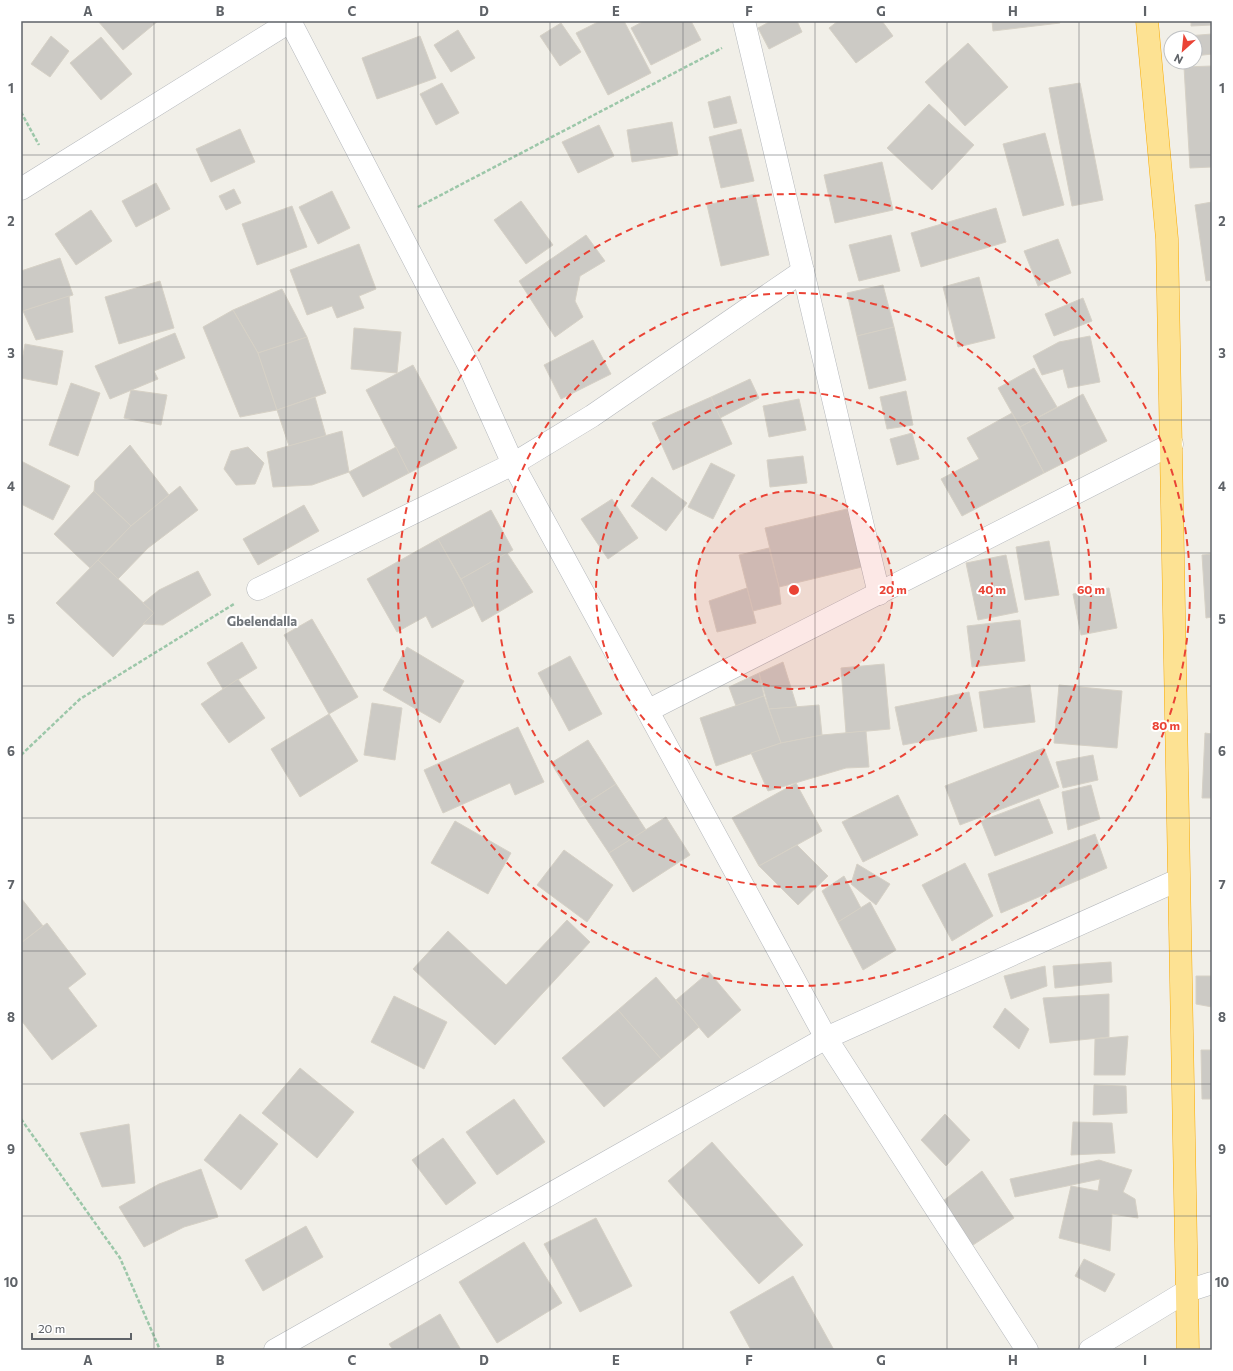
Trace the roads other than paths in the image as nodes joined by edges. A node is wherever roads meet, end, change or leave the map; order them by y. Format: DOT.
graph roads {
  1 [pos="290,21"];
  2 [pos="1147,21"];
  3 [pos="746,28"];
  4 [pos="21,189"];
  5 [pos="803,271"];
  6 [pos="1172,444"];
  7 [pos="513,464"];
  8 [pos="258,589"];
  9 [pos="879,594"];
  10 [pos="649,710"];
  11 [pos="1178,880"];
  12 [pos="826,1038"];
  13 [pos="1212,1283"];
  14 [pos="1187,1291"];
  15 [pos="275,1350"];
  16 [pos="1027,1350"];
  17 [pos="1090,1350"];
  18 [pos="1188,1350"];
  1 -- 4 [label="street"];
  1 -- 7 [label="street"];
  2 -- 6 [label="highway"];
  3 -- 5 [label="street"];
  5 -- 7 [label="street"];
  5 -- 9 [label="street"];
  6 -- 9 [label="street"];
  6 -- 11 [label="highway"];
  7 -- 8 [label="street"];
  7 -- 10 [label="street"];
  9 -- 10 [label="street"];
  10 -- 12 [label="street"];
  11 -- 12 [label="street"];
  11 -- 14 [label="highway"];
  12 -- 15 [label="street"];
  12 -- 16 [label="street"];
  13 -- 14 [label="street"];
  14 -- 17 [label="street"];
  14 -- 18 [label="highway"];
}
